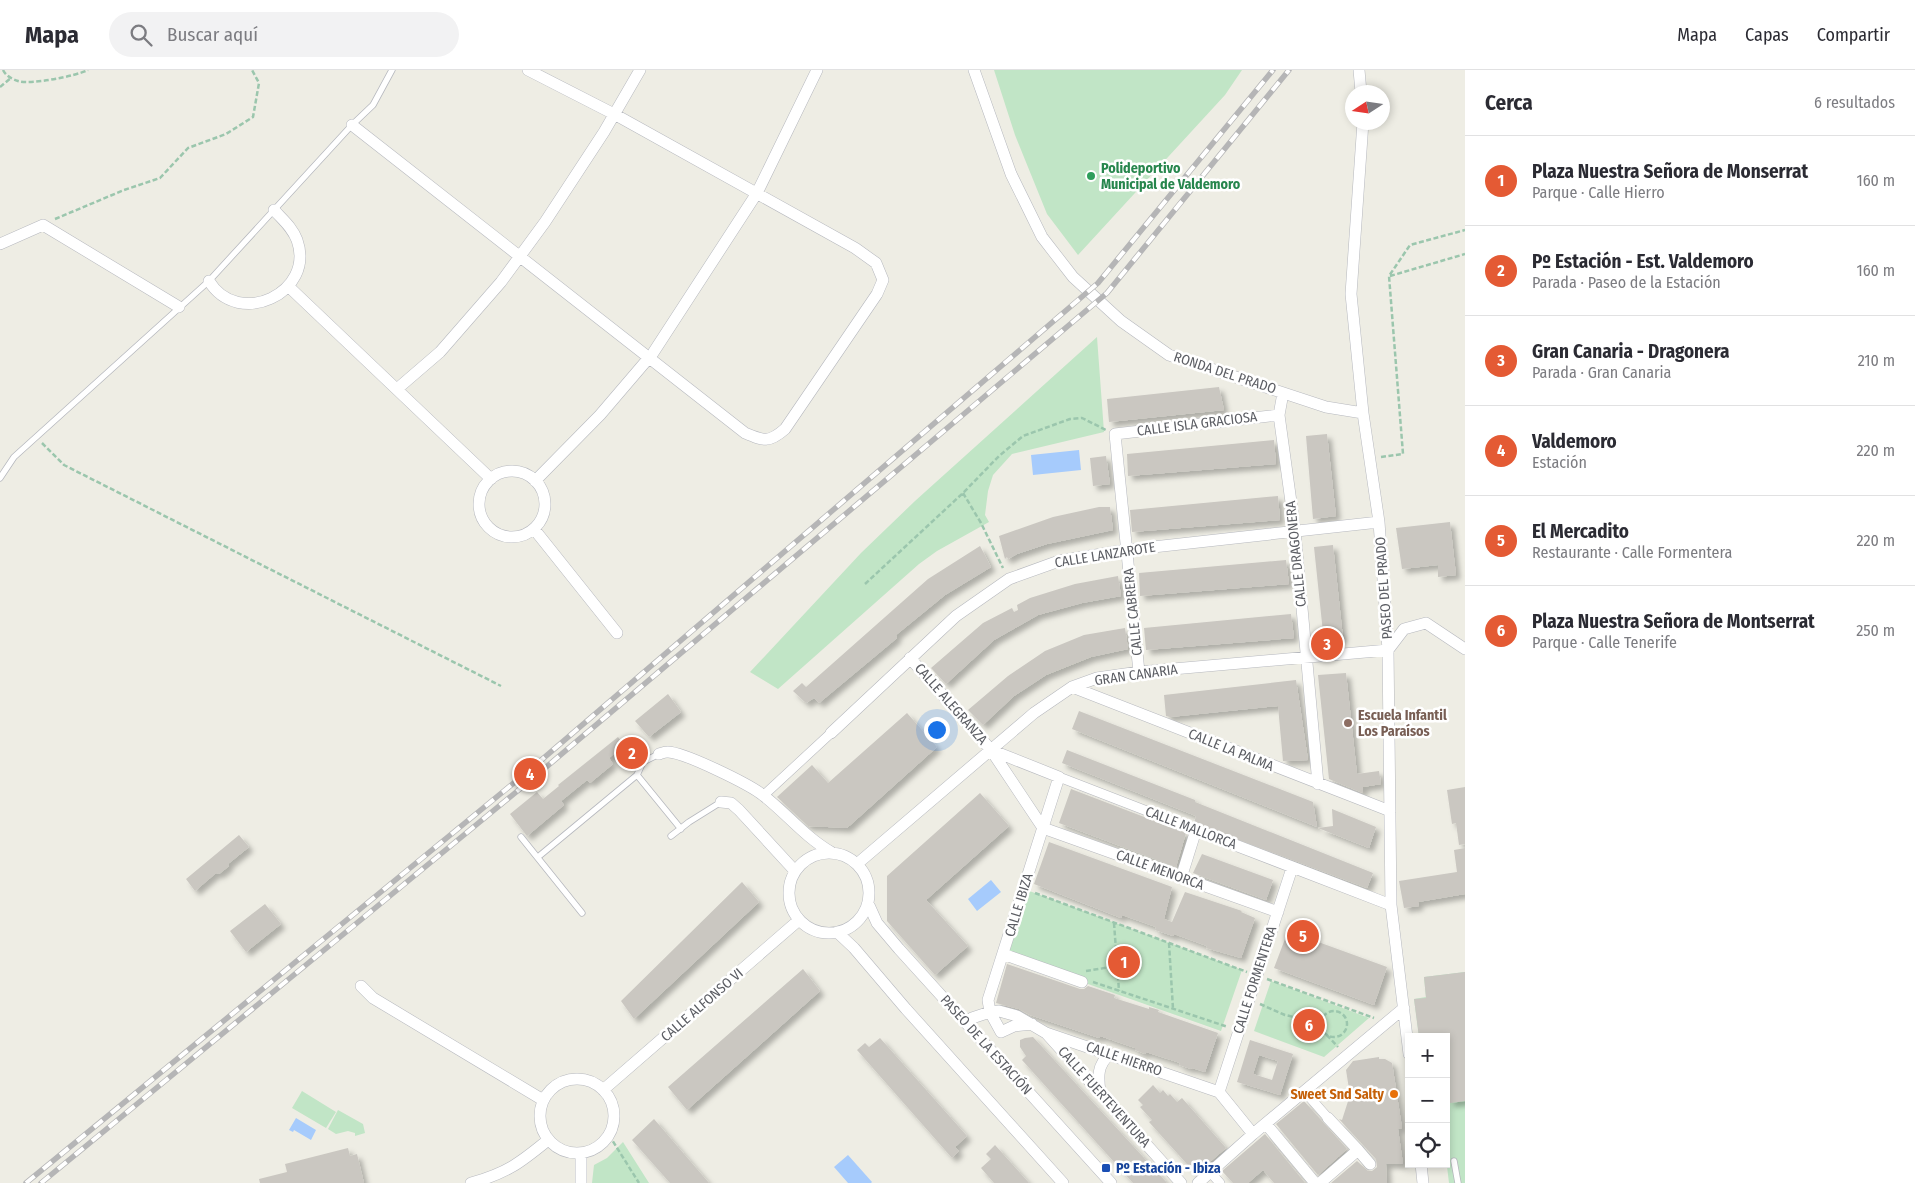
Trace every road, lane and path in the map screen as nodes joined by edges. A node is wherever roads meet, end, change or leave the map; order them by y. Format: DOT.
graph roads {
  1 [pos="3,70"];
  2 [pos="88,70"];
  3 [pos="252,70"];
  4 [pos="392,70"];
  5 [pos="528,70"];
  6 [pos="640,70"];
  7 [pos="817,70"];
  8 [pos="974,70"];
  9 [pos="1359,70"];
  10 [pos="11,78"];
  11 [pos="1360,85"];
  12 [pos="0,87"];
  13 [pos="614,114"];
  14 [pos="352,125"];
  15 [pos="1362,130"];
  16 [pos="757,193"];
  17 [pos="274,210"];
  18 [pos="43,225"];
  19 [pos="1465,230"];
  20 [pos="0,244"];
  21 [pos="1465,254"];
  22 [pos="520,256"];
  23 [pos="1389,276"];
  24 [pos="209,281"];
  25 [pos="288,286"];
  26 [pos="179,307"];
  27 [pos="650,358"];
  28 [pos="397,389"];
  29 [pos="1283,393"];
  30 [pos="1362,413"];
  31 [pos="1280,415"];
  32 [pos="1114,434"];
  33 [pos="36,437"];
  34 [pos="1370,458"];
  35 [pos="0,478"];
  36 [pos="491,479"];
  37 [pos="535,481"];
  38 [pos="963,493"];
  39 [pos="1379,522"];
  40 [pos="534,529"];
  41 [pos="1295,531"];
  42 [pos="1126,550"];
  43 [pos="1008,579"];
  44 [pos="865,584"];
  45 [pos="618,632"];
  46 [pos="1465,649"];
  47 [pos="1388,650"];
  48 [pos="910,658"];
  49 [pos="1306,658"];
  50 [pos="1139,672"];
  51 [pos="501,686"];
  52 [pos="1072,687"];
  53 [pos="831,733"];
  54 [pos="991,750"];
  55 [pos="659,754"];
  56 [pos="637,774"];
  57 [pos="1059,777"];
  58 [pos="1318,784"];
  59 [pos="764,795"];
  60 [pos="721,802"];
  61 [pos="1390,811"];
  62 [pos="680,828"];
  63 [pos="1043,828"];
  64 [pos="1196,830"];
  65 [pos="671,836"];
  66 [pos="521,837"];
  67 [pos="831,852"];
  68 [pos="538,858"];
  69 [pos="857,864"];
  70 [pos="1292,868"];
  71 [pos="795,871"];
  72 [pos="1181,878"];
  73 [pos="1024,889"];
  74 [pos="868,903"];
  75 [pos="1391,905"];
  76 [pos="582,912"];
  77 [pos="1278,912"];
  78 [pos="799,920"];
  79 [pos="1114,922"];
  80 [pos="837,932"];
  81 [pos="1169,942"];
  82 [pos="1003,954"];
  83 [pos="1117,966"];
  84 [pos="1257,976"];
  85 [pos="1087,982"];
  86 [pos="361,986"];
  87 [pos="1119,991"];
  88 [pos="1248,1000"];
  89 [pos="1342,1007"];
  90 [pos="1404,1008"];
  91 [pos="1173,1009"];
  92 [pos="990,1012"];
  93 [pos="1340,1012"];
  94 [pos="966,1022"];
  95 [pos="1385,1022"];
  96 [pos="1032,1024"];
  97 [pos="1238,1031"];
  98 [pos="1001,1032"];
  99 [pos="1324,1032"];
  100 [pos="1046,1033"];
  101 [pos="1407,1033"];
  102 [pos="1110,1054"];
  103 [pos="996,1056"];
  104 [pos="1346,1056"];
  105 [pos="604,1090"];
  106 [pos="1100,1092"];
  107 [pos="1219,1092"];
  108 [pos="1305,1092"];
  109 [pos="543,1100"];
  110 [pos="1328,1118"];
  111 [pos="1266,1124"];
  112 [pos="1252,1134"];
  113 [pos="609,1135"];
  114 [pos="548,1140"];
  115 [pos="1358,1150"];
  116 [pos="580,1154"];
  117 [pos="1454,1161"];
  118 [pos="1370,1164"];
  119 [pos="1421,1168"];
  120 [pos="1210,1172"];
  121 [pos="471,1183"];
  122 [pos="581,1183"];
  123 [pos="639,1183"];
  124 [pos="1063,1183"];
  125 [pos="1111,1183"];
  126 [pos="1181,1183"];
  127 [pos="1198,1183"];
  128 [pos="1220,1183"];
  129 [pos="1315,1183"];
  130 [pos="1320,1183"];
  131 [pos="1423,1183"];
  132 [pos="1458,1183"];
  1 -- 10 [label="path"];
  2 -- 10 [label="path"];
  3 -- 18 [label="path"];
  4 -- 14 [label="lane"];
  5 -- 13 [label="street"];
  6 -- 13 [label="street"];
  7 -- 16 [label="street"];
  8 -- 29 [label="street, RONDA DEL PRADO"];
  9 -- 11 [label="street"];
  10 -- 12 [label="path"];
  13 -- 16 [label="street"];
  13 -- 22 [label="street"];
  14 -- 17 [label="lane"];
  14 -- 22 [label="street"];
  15 -- 30 [label="street, PASEO DEL PRADO"];
  16 -- 27 [label="street"];
  16 -- 27 [label="street"];
  17 -- 24 [label="lane"];
  17 -- 25 [label="street"];
  18 -- 20 [label="street"];
  18 -- 26 [label="street"];
  19 -- 23 [label="path"];
  21 -- 23 [label="path"];
  22 -- 27 [label="street"];
  22 -- 28 [label="street"];
  23 -- 34 [label="path"];
  24 -- 25 [label="street"];
  24 -- 26 [label="lane"];
  25 -- 28 [label="street"];
  26 -- 33 [label="lane"];
  27 -- 37 [label="street"];
  28 -- 36 [label="street"];
  29 -- 30 [label="street, RONDA DEL PRADO"];
  29 -- 31 [label="street, CALLE DRAGONERA"];
  30 -- 34 [label="street, PASEO DEL PRADO"];
  31 -- 32 [label="street, CALLE ISLA GRACIOSA"];
  31 -- 41 [label="street, CALLE DRAGONERA"];
  32 -- 38 [label="path"];
  32 -- 42 [label="street, CALLE CABRERA"];
  33 -- 35 [label="lane"];
  33 -- 51 [label="path"];
  34 -- 39 [label="street, PASEO DEL PRADO"];
  36 -- 37 [label="street"];
  36 -- 40 [label="street"];
  37 -- 40 [label="street"];
  38 -- 43 [label="path"];
  38 -- 44 [label="path"];
  39 -- 41 [label="street, CALLE LANZAROTE"];
  39 -- 47 [label="street, PASEO DEL PRADO"];
  40 -- 45 [label="street"];
  41 -- 42 [label="street, CALLE LANZAROTE"];
  41 -- 49 [label="street, CALLE DRAGONERA"];
  42 -- 43 [label="street, CALLE LANZAROTE"];
  42 -- 50 [label="street, CALLE CABRERA"];
  43 -- 48 [label="street, CALLE LANZAROTE"];
  46 -- 47 [label="street"];
  47 -- 49 [label="street, GRAN CANARIA"];
  47 -- 61 [label="street, PASEO DEL PRADO"];
  48 -- 53 [label="street, CALLE LANZAROTE"];
  48 -- 54 [label="street, CALLE ALEGRANZA"];
  49 -- 50 [label="street, GRAN CANARIA"];
  49 -- 58 [label="street, CALLE DRAGONERA"];
  50 -- 52 [label="street, GRAN CANARIA"];
  52 -- 54 [label="street, GRAN CANARIA"];
  52 -- 58 [label="street, CALLE LA PALMA"];
  53 -- 59 [label="street, CALLE LANZAROTE"];
  54 -- 57 [label="street, CALLE MALLORCA"];
  54 -- 63 [label="street, CALLE ALEGRANZA"];
  54 -- 69 [label="street, GRAN CANARIA"];
  55 -- 56 [label="lane"];
  55 -- 59 [label="street"];
  56 -- 62 [label="lane"];
  56 -- 68 [label="lane"];
  57 -- 63 [label="street, CALLE IBIZA"];
  57 -- 64 [label="street, CALLE MALLORCA"];
  58 -- 61 [label="street, CALLE LA PALMA"];
  59 -- 67 [label="street"];
  60 -- 62 [label="lane"];
  60 -- 71 [label="street"];
  61 -- 75 [label="street, PASEO DEL PRADO"];
  62 -- 65 [label="lane"];
  63 -- 72 [label="street, CALLE MENORCA"];
  63 -- 73 [label="street, CALLE IBIZA"];
  64 -- 70 [label="street, CALLE MALLORCA"];
  64 -- 72 [label="street"];
  66 -- 68 [label="lane"];
  67 -- 69 [label="street"];
  67 -- 71 [label="street"];
  68 -- 76 [label="lane"];
  69 -- 74 [label="street"];
  70 -- 75 [label="street, CALLE MALLORCA"];
  70 -- 77 [label="street, CALLE FORMENTERA"];
  71 -- 78 [label="street"];
  72 -- 77 [label="street, CALLE MENORCA"];
  73 -- 79 [label="path"];
  73 -- 82 [label="street, CALLE IBIZA"];
  74 -- 80 [label="street"];
  74 -- 94 [label="street, PASEO DE LA ESTACIÓN"];
  75 -- 90 [label="street, PASEO DEL PRADO"];
  77 -- 84 [label="street, CALLE FORMENTERA"];
  78 -- 80 [label="street"];
  78 -- 105 [label="street, CALLE ALFONSO VI"];
  79 -- 81 [label="path"];
  79 -- 83 [label="path"];
  80 -- 124 [label="street"];
  81 -- 84 [label="path"];
  81 -- 91 [label="path"];
  82 -- 85 [label="street"];
  82 -- 92 [label="street, CALLE IBIZA"];
  83 -- 85 [label="path"];
  83 -- 87 [label="path"];
  84 -- 88 [label="street, CALLE FORMENTERA"];
  84 -- 89 [label="path"];
  85 -- 87 [label="path"];
  86 -- 109 [label="street"];
  87 -- 91 [label="path"];
  88 -- 97 [label="street, CALLE FORMENTERA"];
  88 -- 99 [label="path"];
  89 -- 93 [label="path"];
  89 -- 95 [label="path"];
  90 -- 95 [label="street"];
  90 -- 101 [label="street, PASEO DEL PRADO"];
  91 -- 97 [label="path"];
  92 -- 94 [label="street"];
  92 -- 96 [label="street, CALLE HIERRO"];
  92 -- 98 [label="street"];
  93 -- 99 [label="path"];
  93 -- 99 [label="path"];
  94 -- 103 [label="street, PASEO DE LA ESTACIÓN"];
  95 -- 104 [label="street"];
  96 -- 98 [label="street"];
  96 -- 100 [label="street, CALLE HIERRO"];
  97 -- 107 [label="street, CALLE FORMENTERA"];
  98 -- 103 [label="street"];
  99 -- 104 [label="path"];
  100 -- 102 [label="street, CALLE HIERRO"];
  100 -- 106 [label="street, CALLE FUERTEVENTURA"];
  102 -- 106 [label="street"];
  102 -- 107 [label="street, CALLE HIERRO"];
  103 -- 125 [label="street, PASEO DE LA ESTACIÓN"];
  104 -- 108 [label="street"];
  105 -- 109 [label="street"];
  105 -- 113 [label="street"];
  106 -- 126 [label="street, CALLE FUERTEVENTURA"];
  107 -- 112 [label="street"];
  108 -- 110 [label="street"];
  108 -- 111 [label="street"];
  109 -- 114 [label="street"];
  110 -- 115 [label="street"];
  111 -- 112 [label="street"];
  111 -- 129 [label="street"];
  112 -- 120 [label="street"];
  113 -- 116 [label="street"];
  113 -- 123 [label="path"];
  114 -- 116 [label="street"];
  114 -- 121 [label="street"];
  115 -- 118 [label="street"];
  115 -- 130 [label="street"];
  116 -- 122 [label="street"];
  117 -- 132 [label="lane"];
  119 -- 131 [label="street"];
  120 -- 127 [label="street"];
  120 -- 128 [label="street"];
}
